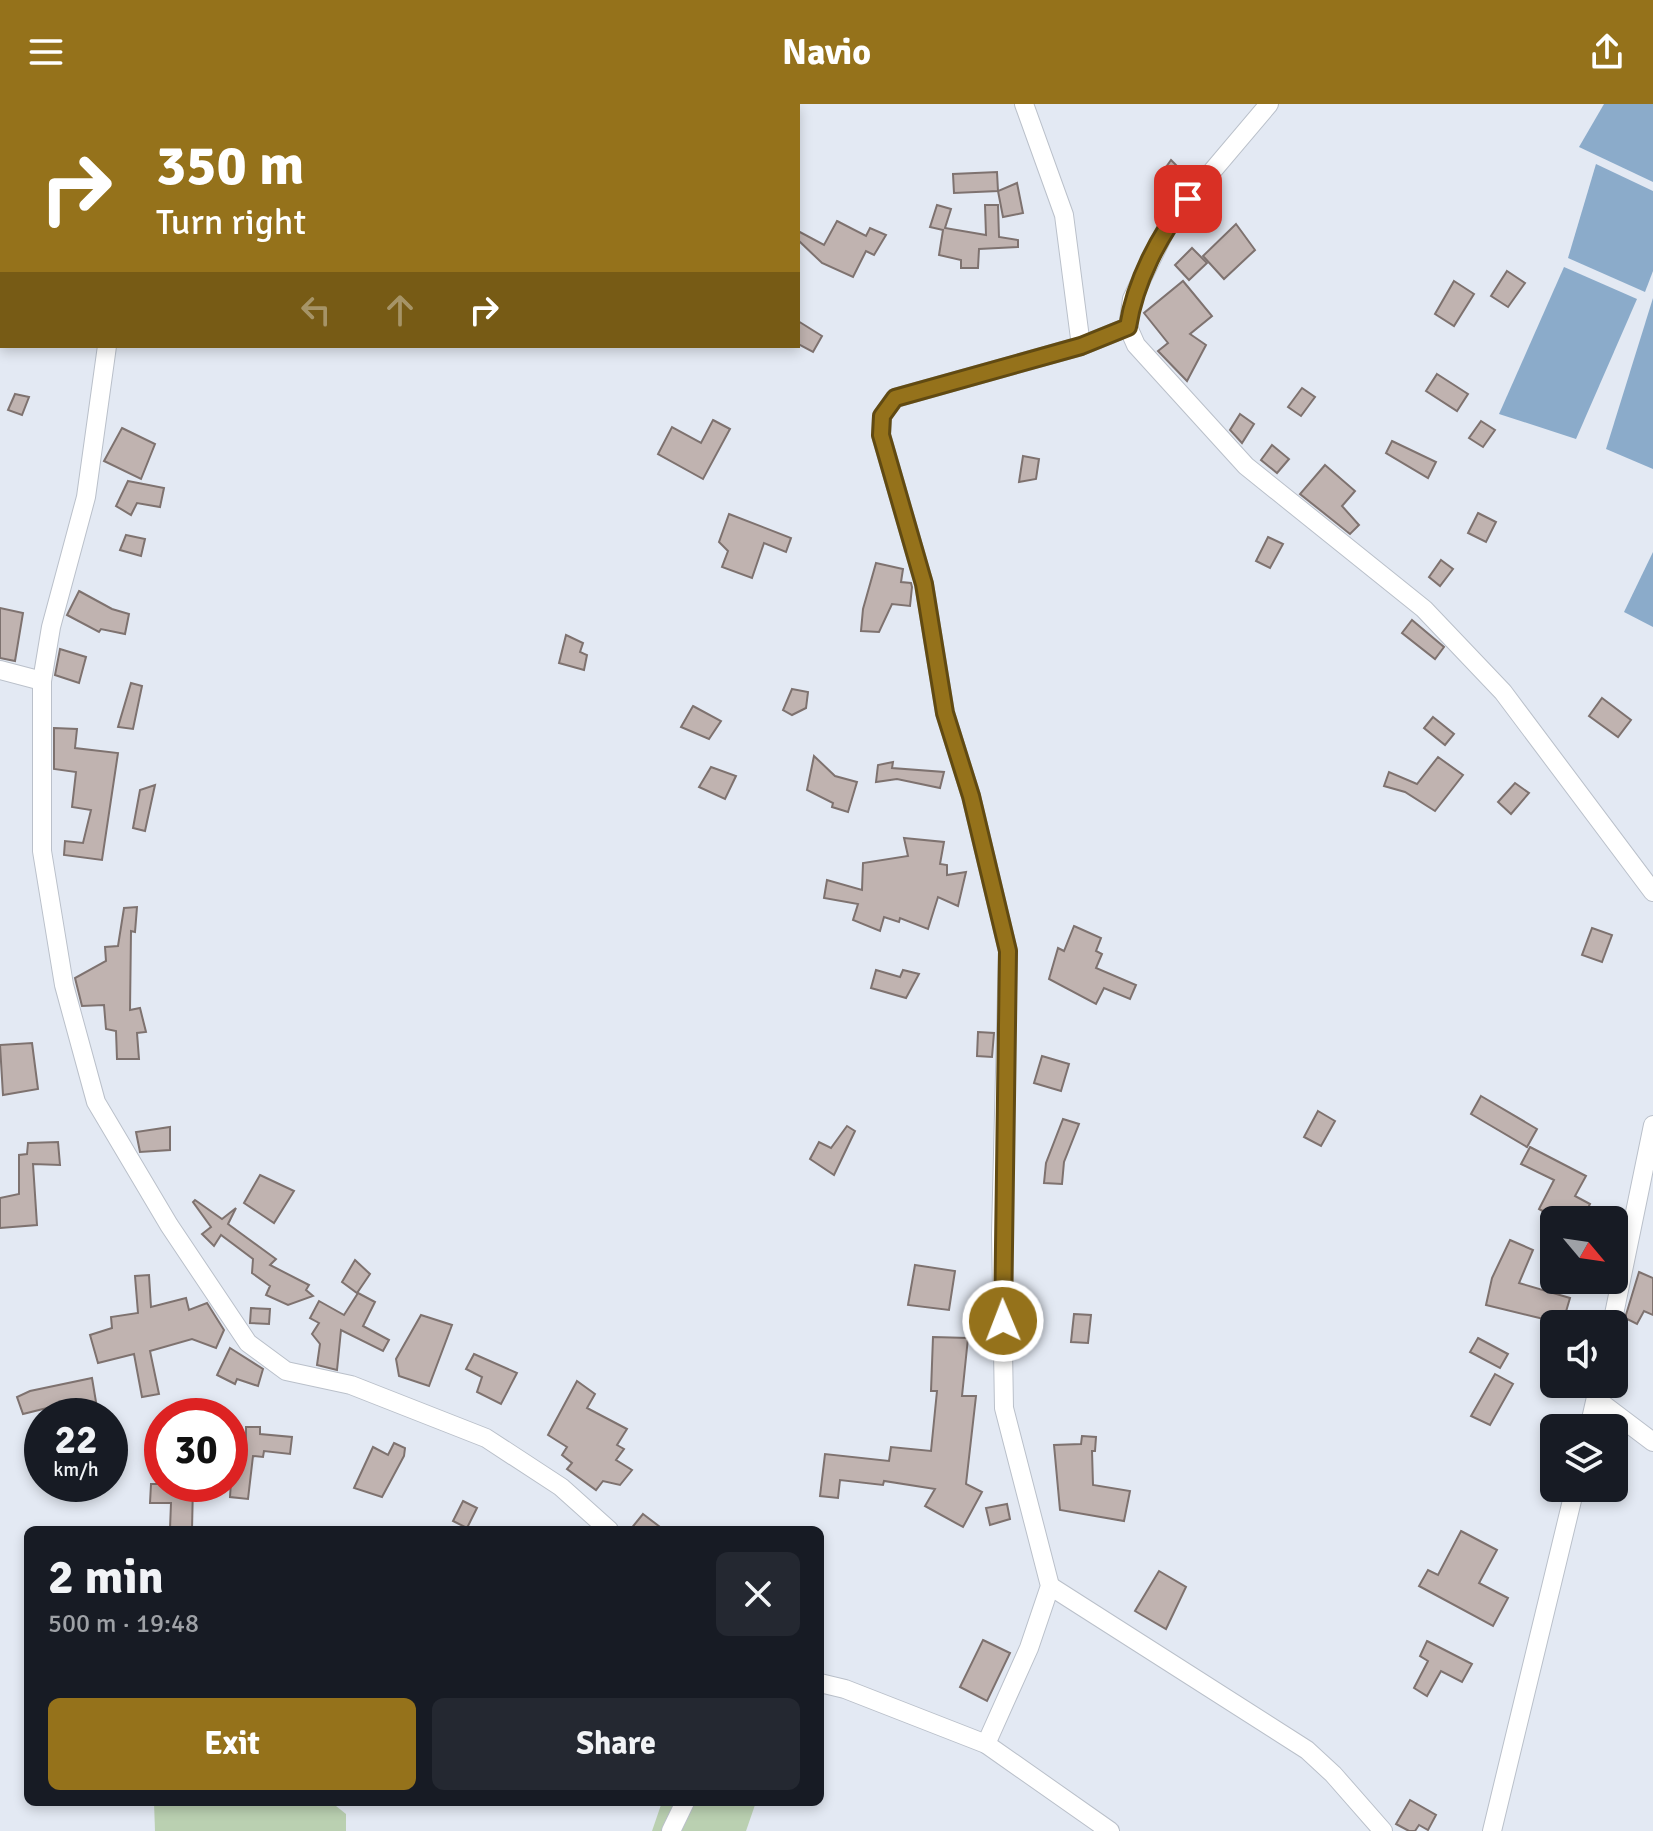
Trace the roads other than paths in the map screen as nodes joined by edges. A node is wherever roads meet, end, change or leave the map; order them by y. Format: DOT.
graph roads {
  1 [pos="1024,104"];
  2 [pos="1269,104"];
  3 [pos="1128,327"];
  4 [pos="1081,346"];
  5 [pos="107,348"];
  6 [pos="0,670"];
  7 [pos="42,681"];
  8 [pos="1653,892"];
  9 [pos="1653,1125"];
  10 [pos="1615,1310"];
  11 [pos="1605,1398"];
  12 [pos="1653,1442"];
  13 [pos="1572,1502"];
  14 [pos="605,1526"];
  15 [pos="1050,1586"];
  16 [pos="824,1684"];
  17 [pos="986,1744"];
  18 [pos="683,1806"];
  19 [pos="671,1831"];
  20 [pos="1110,1831"];
  21 [pos="1383,1831"];
  22 [pos="1492,1831"];
  1 -- 4 [label="street"];
  2 -- 3 [label="street"];
  3 -- 4 [label="street"];
  3 -- 8 [label="street"];
  4 -- 15 [label="street"];
  5 -- 7 [label="street"];
  6 -- 7 [label="street"];
  7 -- 14 [label="street"];
  9 -- 10 [label="street"];
  11 -- 12 [label="street"];
  13 -- 22 [label="street"];
  15 -- 17 [label="street"];
  15 -- 21 [label="street"];
  16 -- 17 [label="street"];
  17 -- 20 [label="street"];
  18 -- 19 [label="street"];
}
